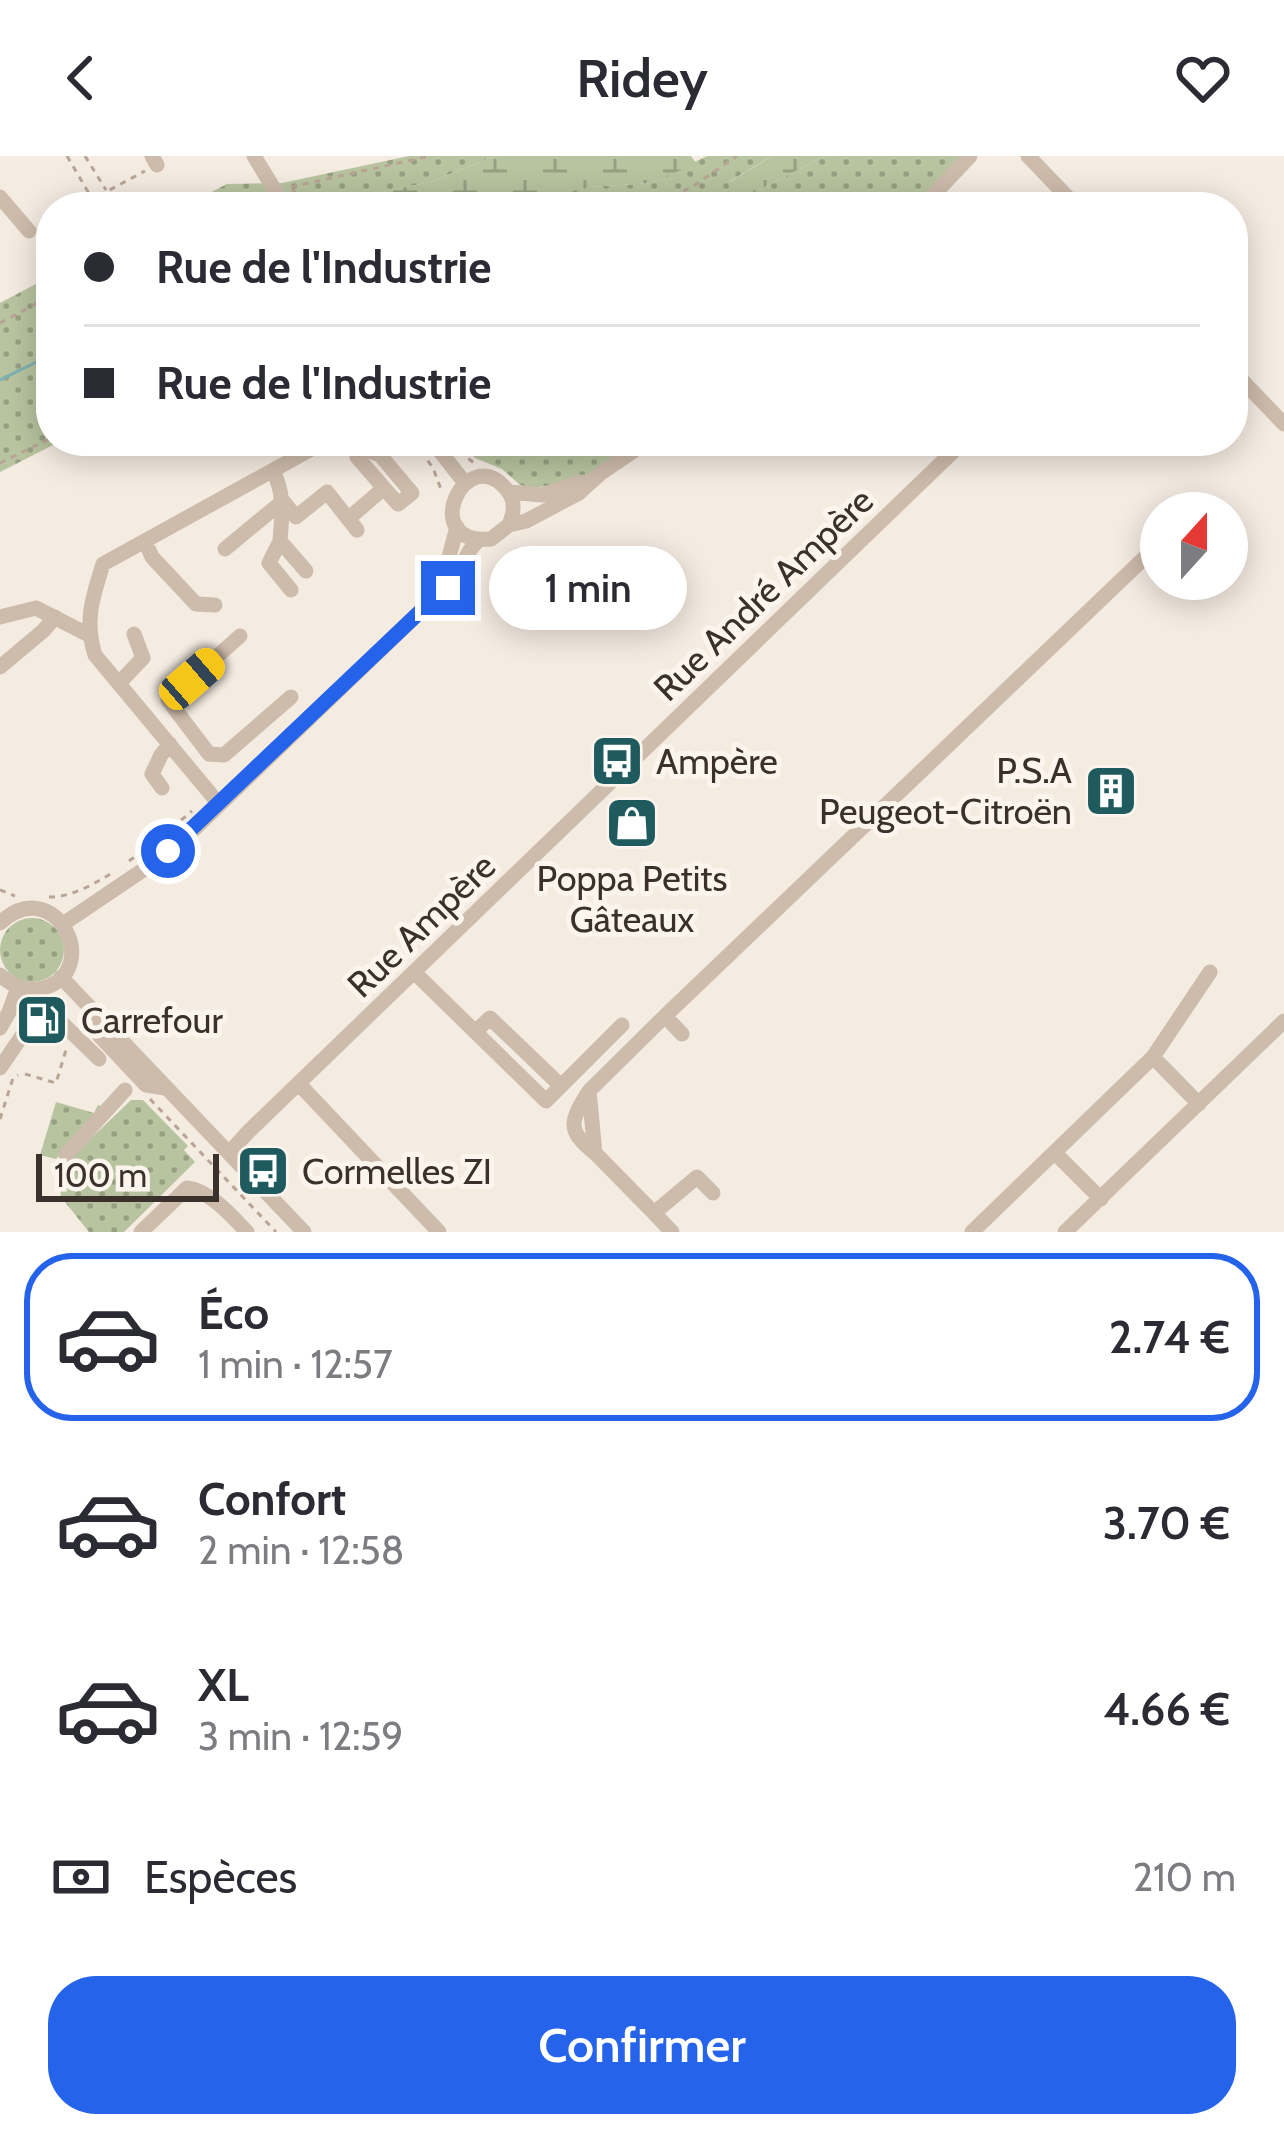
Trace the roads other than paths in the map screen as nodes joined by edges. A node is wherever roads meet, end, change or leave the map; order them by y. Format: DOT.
graph roads {
  1 [pos="254,156"];
  2 [pos="970,156"];
  3 [pos="1028,156"];
  4 [pos="275,192"];
  5 [pos="936,192"];
  6 [pos="1063,192"];
  7 [pos="0,197"];
  8 [pos="28,231"];
  9 [pos="1248,386"];
  10 [pos="1281,420"];
  11 [pos="300,456"];
  12 [pos="444,456"];
  13 [pos="625,456"];
  14 [pos="949,456"];
  15 [pos="273,471"];
  16 [pos="601,473"];
  17 [pos="465,483"];
  18 [pos="385,488"];
  19 [pos="508,492"];
  20 [pos="284,501"];
  21 [pos="509,525"];
  22 [pos="457,527"];
  23 [pos="479,540"];
  24 [pos="145,541"];
  25 [pos="280,541"];
  26 [pos="225,549"];
  27 [pos="1140,562"];
  28 [pos="306,571"];
  29 [pos="291,590"];
  30 [pos="214,605"];
  31 [pos="425,607"];
  32 [pos="0,617"];
  33 [pos="55,617"];
  34 [pos="134,634"];
  35 [pos="88,635"];
  36 [pos="240,636"];
  37 [pos="0,667"];
  38 [pos="119,682"];
  39 [pos="291,697"];
  40 [pos="168,700"];
  41 [pos="139,715"];
  42 [pos="656,740"];
  43 [pos="170,744"];
  44 [pos="162,788"];
  45 [pos="219,804"];
  46 [pos="10,902"];
  47 [pos="0,922"];
  48 [pos="63,924"];
  49 [pos="1210,972"];
  50 [pos="415,973"];
  51 [pos="0,975"];
  52 [pos="61,976"];
  53 [pos="18,987"];
  54 [pos="665,1016"];
  55 [pos="101,1018"];
  56 [pos="1284,1021"];
  57 [pos="622,1025"];
  58 [pos="0,1028"];
  59 [pos="682,1034"];
  60 [pos="1153,1057"];
  61 [pos="99,1059"];
  62 [pos="1,1068"];
  63 [pos="299,1084"];
  64 [pos="129,1086"];
  65 [pos="168,1089"];
  66 [pos="1199,1104"];
  67 [pos="229,1153"];
  68 [pos="1055,1153"];
  69 [pos="66,1155"];
  70 [pos="713,1193"];
  71 [pos="1101,1199"];
  72 [pos="654,1213"];
  73 [pos="141,1232"];
  74 [pos="247,1232"];
  75 [pos="304,1232"];
  76 [pos="440,1232"];
  77 [pos="672,1232"];
  78 [pos="972,1232"];
  79 [pos="1065,1232"];
  1 -- 4 [label="street"];
  2 -- 5 [label="street"];
  3 -- 6 [label="street"];
  7 -- 8 [label="street"];
  9 -- 10 [label="street"];
  11 -- 15 [label="street"];
  12 -- 17 [label="street"];
  13 -- 16 [label="street"];
  14 -- 42 [label="street, Rue André Ampère"];
  15 -- 20 [label="street"];
  15 -- 24 [label="street"];
  16 -- 19 [label="street"];
  16 -- 21 [label="street"];
  17 -- 19 [label="street"];
  17 -- 22 [label="street"];
  18 -- 20 [label="street"];
  19 -- 21 [label="street"];
  20 -- 25 [label="street"];
  20 -- 26 [label="street"];
  21 -- 23 [label="street"];
  22 -- 23 [label="street"];
  22 -- 31 [label="street"];
  23 -- 31 [label="street"];
  24 -- 30 [label="street"];
  24 -- 35 [label="street"];
  25 -- 28 [label="street"];
  25 -- 29 [label="street"];
  27 -- 54 [label="street"];
  31 -- 45 [label="street"];
  32 -- 33 [label="street"];
  33 -- 35 [label="street"];
  33 -- 37 [label="street"];
  34 -- 38 [label="street"];
  35 -- 38 [label="street"];
  36 -- 40 [label="street"];
  38 -- 41 [label="street"];
  39 -- 40 [label="street"];
  40 -- 41 [label="street"];
  41 -- 43 [label="street"];
  42 -- 50 [label="street, Rue Ampère"];
  43 -- 44 [label="street"];
  43 -- 45 [label="street"];
  45 -- 48 [label="street"];
  46 -- 47 [label="street"];
  46 -- 48 [label="street"];
  48 -- 52 [label="street"];
  49 -- 60 [label="street"];
  50 -- 57 [label="street"];
  50 -- 63 [label="street, Rue Ampère"];
  51 -- 53 [label="street"];
  52 -- 53 [label="street"];
  52 -- 55 [label="street"];
  53 -- 58 [label="street"];
  54 -- 59 [label="street"];
  54 -- 72 [label="street"];
  55 -- 64 [label="street"];
  55 -- 65 [label="street"];
  56 -- 66 [label="street"];
  60 -- 66 [label="street"];
  60 -- 68 [label="street"];
  61 -- 62 [label="street"];
  63 -- 67 [label="street, Rue Ampère"];
  63 -- 76 [label="street"];
  64 -- 65 [label="street"];
  64 -- 69 [label="street"];
  65 -- 67 [label="street"];
  66 -- 71 [label="street"];
  67 -- 75 [label="street"];
  68 -- 71 [label="street"];
  68 -- 78 [label="street"];
  70 -- 72 [label="street"];
  71 -- 79 [label="street"];
  72 -- 77 [label="street"];
  73 -- 74 [label="street"];
}
